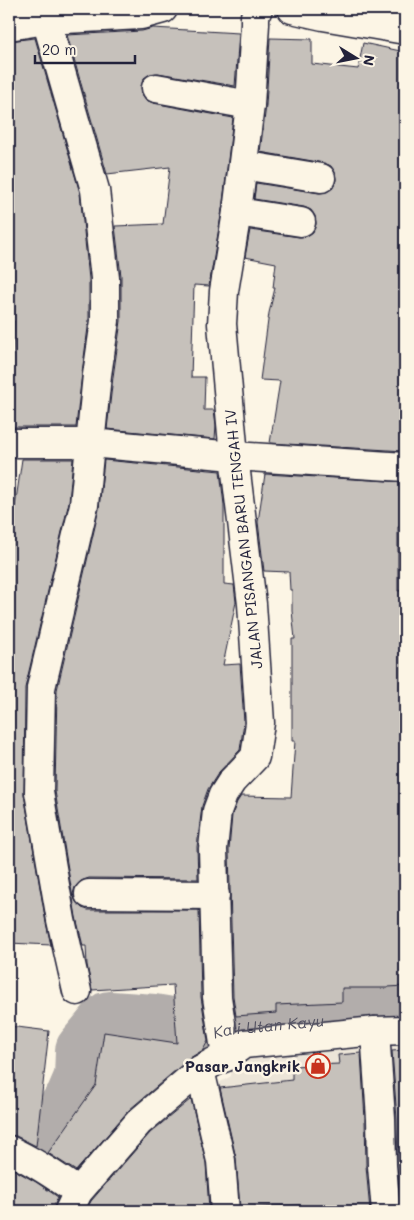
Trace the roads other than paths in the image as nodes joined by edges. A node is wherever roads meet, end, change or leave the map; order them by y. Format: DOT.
graph roads {
  1 [pos="247,9"];
  2 [pos="258,9"];
  3 [pos="292,9"];
  4 [pos="148,11"];
  5 [pos="323,12"];
  6 [pos="45,15"];
  7 [pos="9,26"];
  8 [pos="405,30"];
  9 [pos="156,88"];
  10 [pos="250,105"];
  11 [pos="243,165"];
  12 [pos="321,178"];
  13 [pos="237,212"];
  14 [pos="301,222"];
  15 [pos="9,443"];
  16 [pos="90,443"];
  17 [pos="234,456"];
  18 [pos="405,467"];
  19 [pos="89,894"];
  20 [pos="215,895"];
  21 [pos="77,991"];
  22 [pos="405,1030"];
  23 [pos="375,1031"];
  24 [pos="223,1040"];
  25 [pos="200,1070"];
  26 [pos="19,1155"];
  27 [pos="74,1202"];
  28 [pos="225,1211"];
  29 [pos="386,1211"];
  1 -- 2 [label="street"];
  2 -- 10 [label="street, JALAN PISANGAN BARU TENGAH IV"];
  3 -- 5 [label="street"];
  4 -- 6 [label="street"];
  5 -- 8 [label="street"];
  6 -- 7 [label="street"];
  6 -- 16 [label="street"];
  9 -- 10 [label="street"];
  10 -- 11 [label="street, JALAN PISANGAN BARU TENGAH IV"];
  11 -- 12 [label="street"];
  11 -- 13 [label="street, JALAN PISANGAN BARU TENGAH IV"];
  13 -- 14 [label="street"];
  13 -- 17 [label="street, JALAN PISANGAN BARU TENGAH IV"];
  15 -- 16 [label="street"];
  16 -- 17 [label="street"];
  16 -- 21 [label="street"];
  17 -- 18 [label="street"];
  17 -- 20 [label="street, JALAN PISANGAN BARU TENGAH IV"];
  19 -- 20 [label="street"];
  20 -- 24 [label="street, JALAN PISANGAN BARU TENGAH IV"];
  22 -- 23 [label="street"];
  23 -- 24 [label="street"];
  23 -- 29 [label="street"];
  24 -- 25 [label="street"];
  25 -- 27 [label="street"];
  25 -- 28 [label="street"];
  26 -- 27 [label="street"];
}
